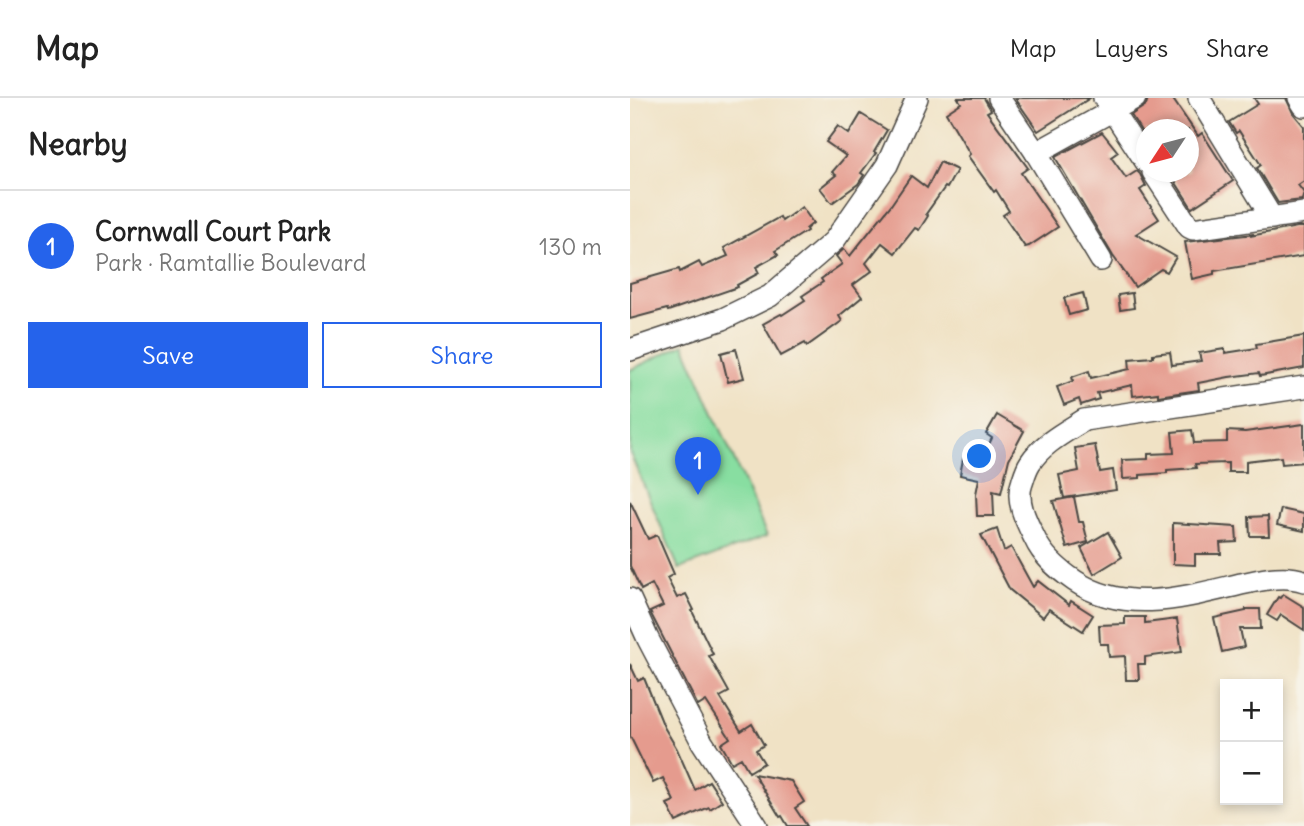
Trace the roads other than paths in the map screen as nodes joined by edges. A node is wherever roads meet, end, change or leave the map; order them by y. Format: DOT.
graph roads {
  1 [pos="917,98"];
  2 [pos="999,98"];
  3 [pos="1135,98"];
  4 [pos="1199,98"];
  5 [pos="1299,98"];
  6 [pos="1108,104"];
  7 [pos="1304,106"];
  8 [pos="1136,147"];
  9 [pos="1036,152"];
  10 [pos="1160,182"];
  11 [pos="1304,213"];
  12 [pos="1272,218"];
  13 [pos="1101,260"];
  14 [pos="630,350"];
  15 [pos="1304,387"];
  16 [pos="1304,581"];
  17 [pos="630,599"];
  18 [pos="639,643"];
  19 [pos="757,826"];
  1 -- 14 [label="street"];
  2 -- 9 [label="street"];
  3 -- 6 [label="street"];
  4 -- 12 [label="street"];
  5 -- 7 [label="street"];
  6 -- 8 [label="street"];
  6 -- 9 [label="street"];
  9 -- 13 [label="street"];
  10 -- 12 [label="street"];
  11 -- 12 [label="street"];
  15 -- 16 [label="street"];
  17 -- 18 [label="street"];
  18 -- 19 [label="street"];
}
